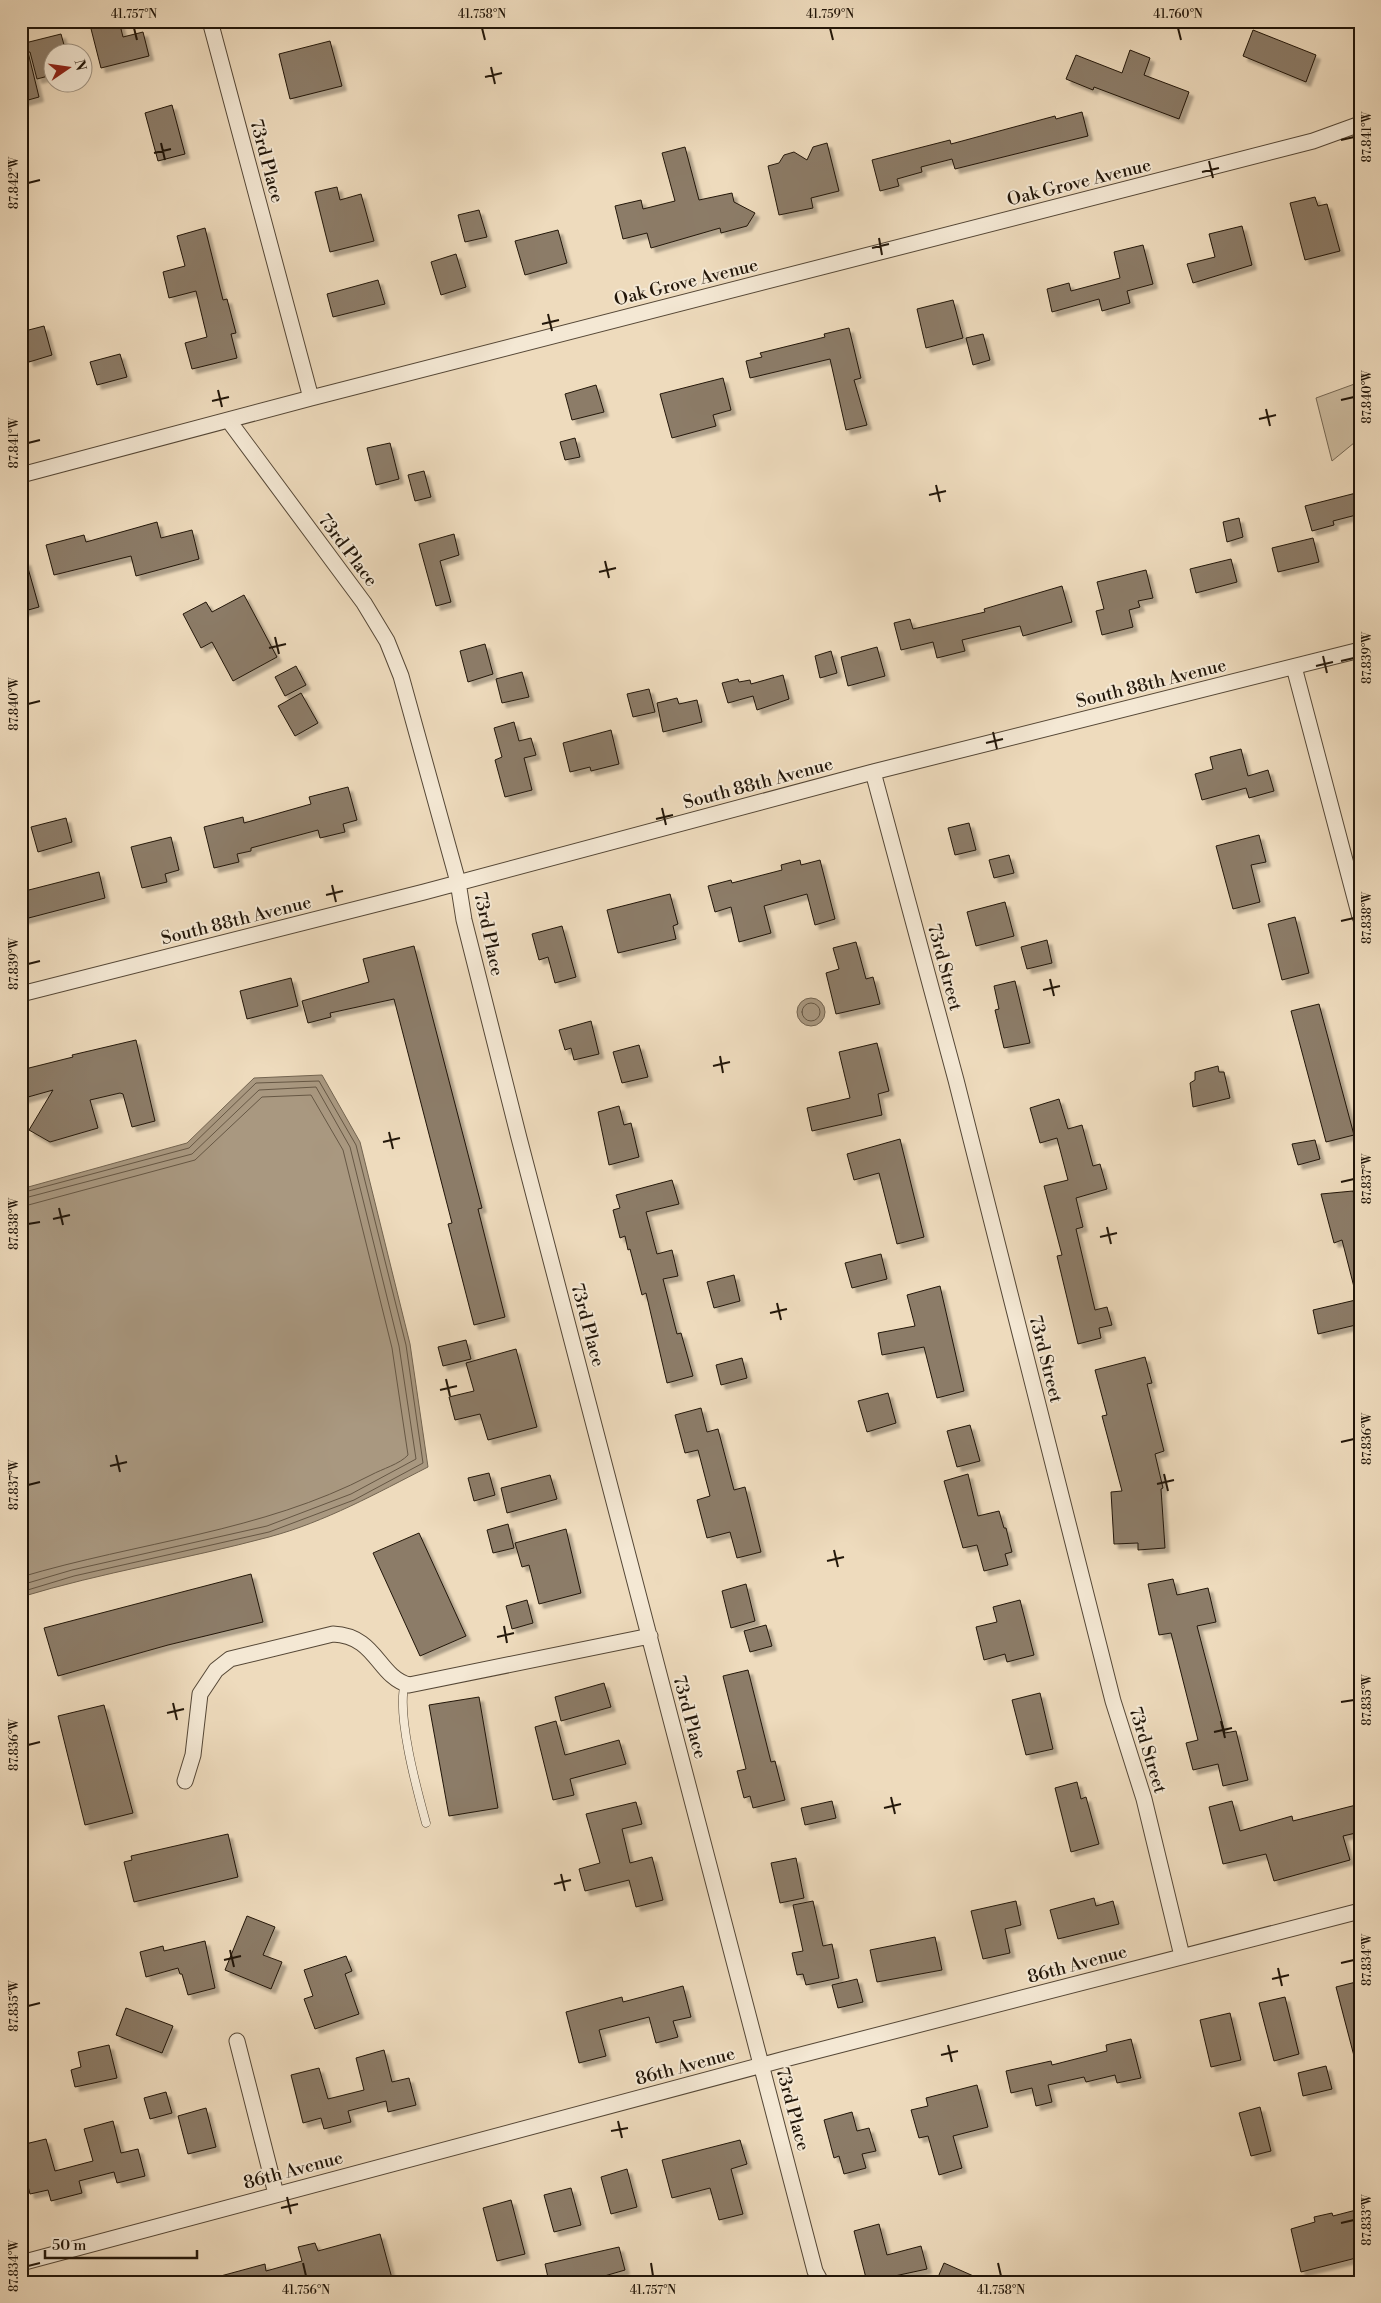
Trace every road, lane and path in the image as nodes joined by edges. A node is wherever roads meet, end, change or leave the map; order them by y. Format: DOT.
graph roads {
  1 [pos="210,21"];
  2 [pos="1360,124"];
  3 [pos="311,398"];
  4 [pos="229,421"];
  5 [pos="21,475"];
  6 [pos="1360,650"];
  7 [pos="1294,667"];
  8 [pos="874,772"];
  9 [pos="458,882"];
  10 [pos="1360,917"];
  11 [pos="21,994"];
  12 [pos="650,1636"];
  13 [pos="405,1683"];
  14 [pos="185,1780"];
  15 [pos="426,1823"];
  16 [pos="1360,1911"];
  17 [pos="1182,1956"];
  18 [pos="237,2041"];
  19 [pos="762,2065"];
  20 [pos="276,2194"];
  21 [pos="21,2263"];
  22 [pos="821,2282"];
  1 -- 3 [label="street, 73rd Place"];
  2 -- 3 [label="street, Oak Grove Avenue"];
  3 -- 4 [label="street, Oak Grove Avenue"];
  4 -- 5 [label="street, Oak Grove Avenue"];
  4 -- 9 [label="street, 73rd Place"];
  6 -- 7 [label="street, South 88th Avenue"];
  7 -- 8 [label="street, South 88th Avenue"];
  7 -- 10 [label="street"];
  8 -- 9 [label="street, South 88th Avenue"];
  8 -- 17 [label="street, 73rd Street"];
  9 -- 11 [label="street, South 88th Avenue"];
  9 -- 12 [label="street, 73rd Place"];
  12 -- 13 [label="street"];
  12 -- 19 [label="street, 73rd Place"];
  13 -- 14 [label="street"];
  13 -- 15 [label="lane"];
  16 -- 17 [label="street, 86th Avenue"];
  17 -- 19 [label="street, 86th Avenue"];
  18 -- 20 [label="street"];
  19 -- 20 [label="street, 86th Avenue"];
  19 -- 22 [label="street, 73rd Place"];
  20 -- 21 [label="street, 86th Avenue"];
}
